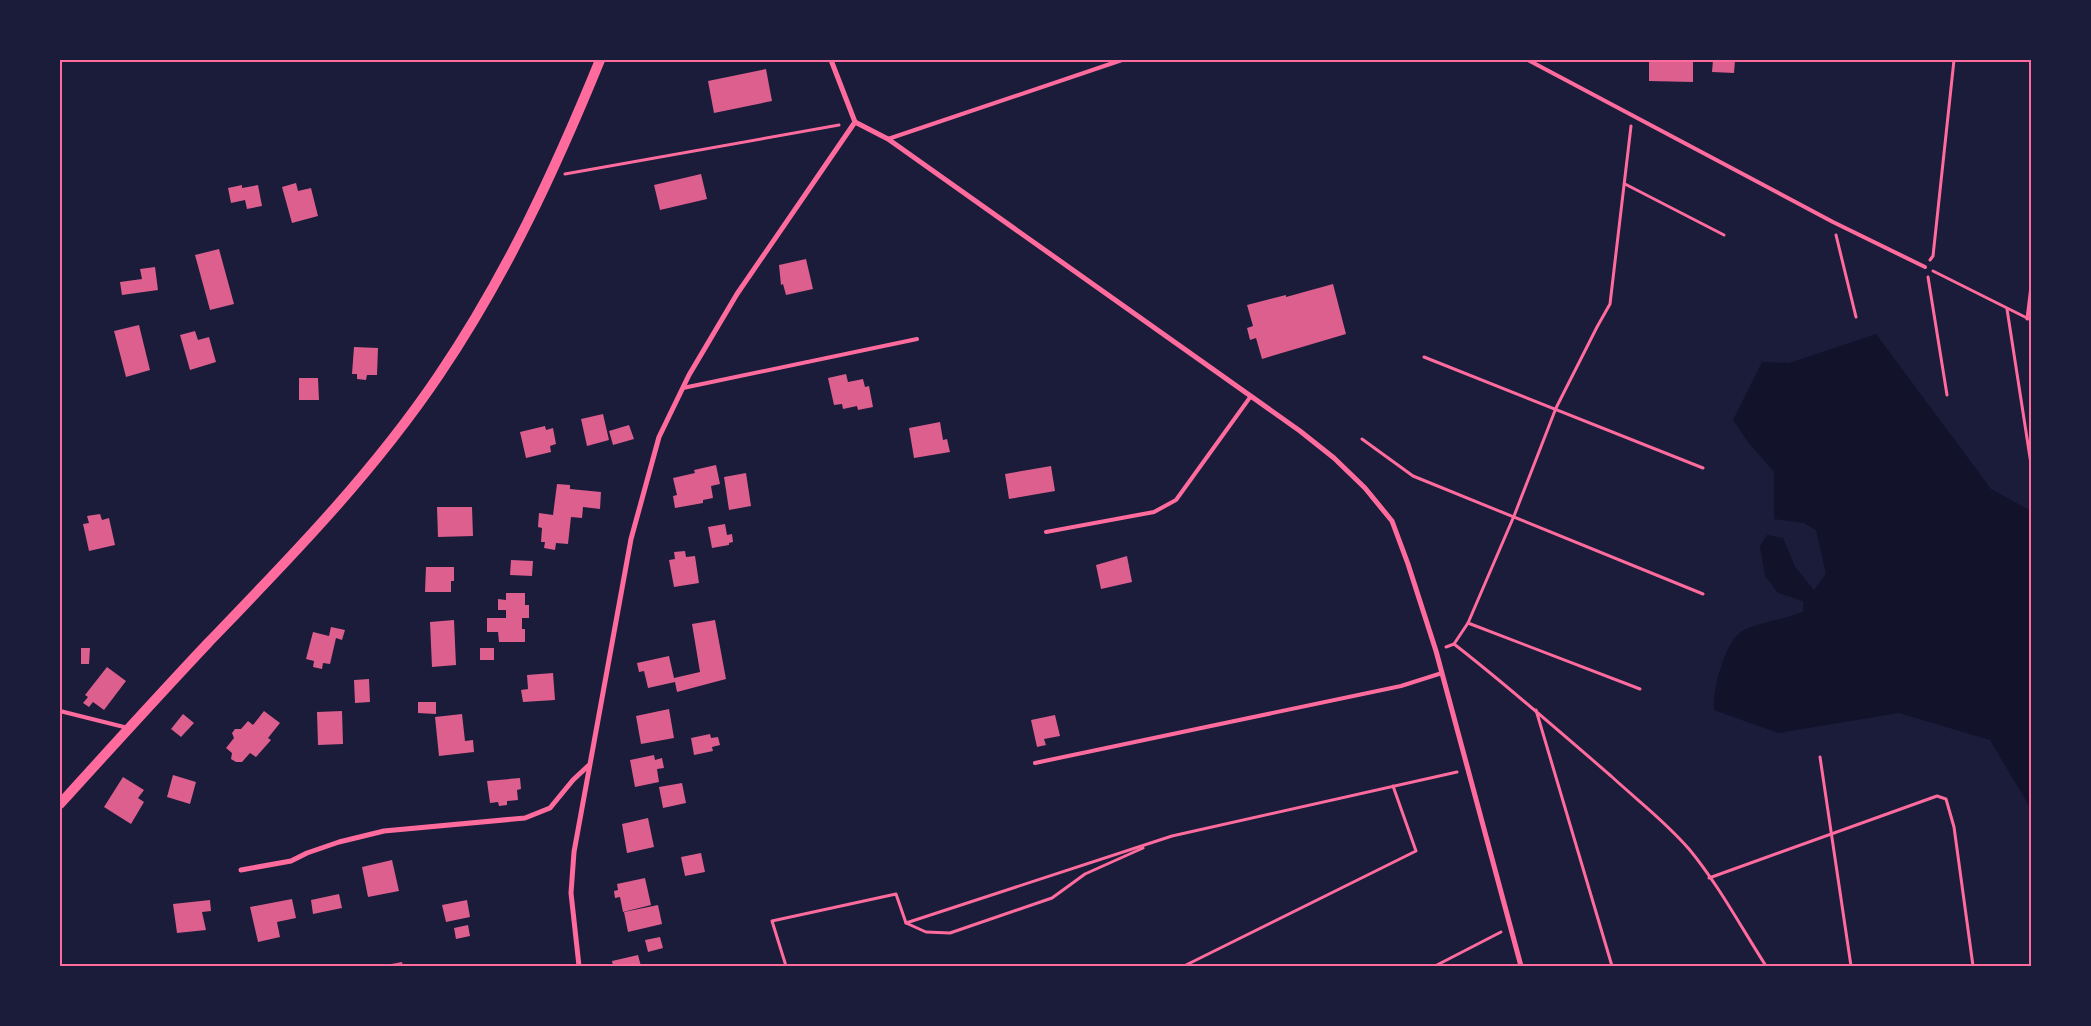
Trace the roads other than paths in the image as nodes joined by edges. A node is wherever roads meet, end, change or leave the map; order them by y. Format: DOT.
graph roads {
  1 [pos="600,60"];
  2 [pos="831,60"];
  3 [pos="1122,60"];
  4 [pos="1528,60"];
  5 [pos="855,122"];
  6 [pos="888,139"];
  7 [pos="1925,267"];
  8 [pos="918,339"];
  9 [pos="683,388"];
  10 [pos="1251,396"];
  11 [pos="1046,532"];
  12 [pos="1442,673"];
  13 [pos="60,711"];
  14 [pos="128,728"];
  15 [pos="1035,763"];
  16 [pos="588,766"];
  17 [pos="60,804"];
  18 [pos="241,870"];
  19 [pos="579,966"];
  20 [pos="1521,966"];
  1 -- 14 [label="main road"];
  2 -- 5 [label="street"];
  3 -- 6 [label="lane"];
  4 -- 7 [label="lane"];
  5 -- 6 [label="street"];
  5 -- 9 [label="street"];
  6 -- 10 [label="street"];
  8 -- 9 [label="lane"];
  9 -- 16 [label="street"];
  10 -- 11 [label="lane"];
  10 -- 12 [label="street"];
  12 -- 15 [label="lane"];
  12 -- 20 [label="street"];
  13 -- 14 [label="lane"];
  14 -- 17 [label="main road"];
  16 -- 18 [label="street"];
  16 -- 19 [label="street"];
}
